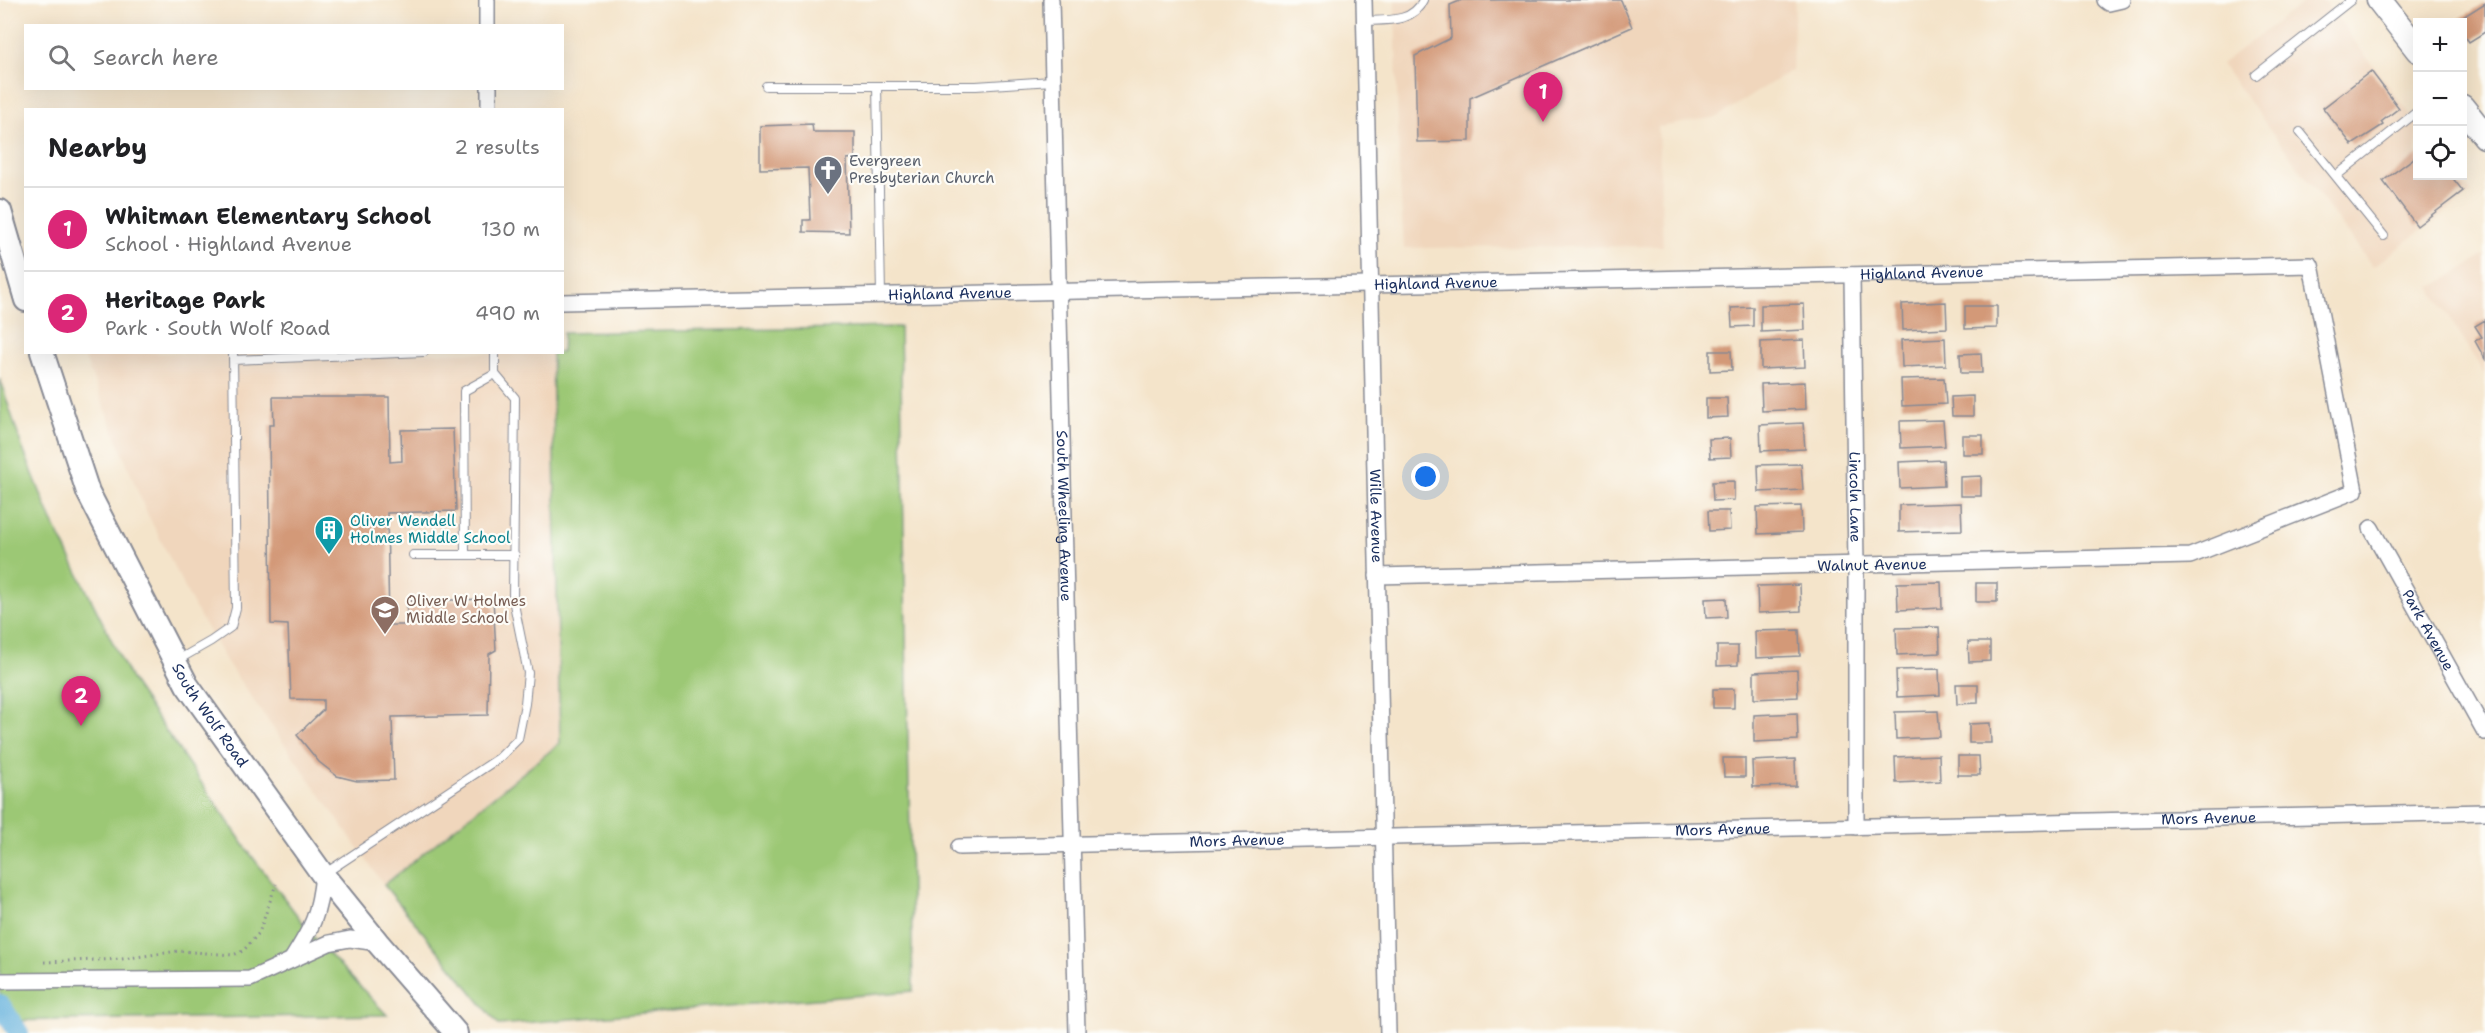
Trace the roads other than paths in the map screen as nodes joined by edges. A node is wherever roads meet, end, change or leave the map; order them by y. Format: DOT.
graph roads {
  1 [pos="487,0"];
  2 [pos="1051,0"];
  3 [pos="1364,0"];
  4 [pos="1423,0"];
  5 [pos="2105,0"];
  6 [pos="2122,0"];
  7 [pos="2351,0"];
  8 [pos="2379,0"];
  9 [pos="1364,21"];
  10 [pos="487,24"];
  11 [pos="2413,44"];
  12 [pos="2256,75"];
  13 [pos="1053,81"];
  14 [pos="766,86"];
  15 [pos="877,86"];
  16 [pos="489,90"];
  17 [pos="489,108"];
  18 [pos="2467,112"];
  19 [pos="2413,115"];
  20 [pos="2300,132"];
  21 [pos="2485,136"];
  22 [pos="2336,176"];
  23 [pos="0,211"];
  24 [pos="2384,236"];
  25 [pos="1852,275"];
  26 [pos="1371,285"];
  27 [pos="1058,291"];
  28 [pos="24,293"];
  29 [pos="881,296"];
  30 [pos="564,302"];
  31 [pos="43,354"];
  32 [pos="328,354"];
  33 [pos="495,354"];
  34 [pos="233,356"];
  35 [pos="495,374"];
  36 [pos="2355,490"];
  37 [pos="2371,528"];
  38 [pos="465,554"];
  39 [pos="413,555"];
  40 [pos="515,555"];
  41 [pos="1856,566"];
  42 [pos="1377,576"];
  43 [pos="175,661"];
  44 [pos="2485,732"];
  45 [pos="2485,812"];
  46 [pos="1856,827"];
  47 [pos="1384,837"];
  48 [pos="1072,845"];
  49 [pos="959,847"];
  50 [pos="323,874"];
  51 [pos="378,943"];
  52 [pos="292,958"];
  53 [pos="0,981"];
  54 [pos="456,1033"];
  55 [pos="1077,1033"];
  56 [pos="1388,1033"];
  1 -- 10 [label="street"];
  2 -- 13 [label="street, South Wheeling Avenue"];
  3 -- 9 [label="street, Wille Avenue"];
  4 -- 9 [label="lane"];
  5 -- 6 [label="street"];
  7 -- 12 [label="lane"];
  8 -- 11 [label="main road"];
  9 -- 26 [label="street, Wille Avenue"];
  13 -- 15 [label="lane"];
  13 -- 27 [label="street, South Wheeling Avenue"];
  14 -- 15 [label="lane"];
  15 -- 29 [label="lane"];
  16 -- 17 [label="street"];
  18 -- 21 [label="main road"];
  19 -- 22 [label="lane"];
  20 -- 22 [label="lane"];
  22 -- 24 [label="lane"];
  23 -- 28 [label="main road"];
  25 -- 26 [label="street, Highland Avenue"];
  25 -- 36 [label="street, Highland Avenue"];
  25 -- 41 [label="street, Lincoln Lane"];
  26 -- 27 [label="street, Highland Avenue"];
  26 -- 42 [label="street, Wille Avenue"];
  27 -- 29 [label="street, Highland Avenue"];
  27 -- 48 [label="street, South Wheeling Avenue"];
  29 -- 30 [label="street, Highland Avenue"];
  31 -- 43 [label="main road, South Wolf Road"];
  32 -- 34 [label="lane"];
  33 -- 35 [label="lane"];
  34 -- 43 [label="lane"];
  35 -- 38 [label="lane"];
  35 -- 40 [label="lane"];
  36 -- 41 [label="street, Walnut Avenue"];
  37 -- 44 [label="street, Park Avenue"];
  38 -- 39 [label="lane"];
  38 -- 40 [label="lane"];
  40 -- 50 [label="lane"];
  41 -- 42 [label="street, Walnut Avenue"];
  41 -- 46 [label="street, Lincoln Lane"];
  42 -- 47 [label="street, Wille Avenue"];
  43 -- 50 [label="main road, South Wolf Road"];
  45 -- 46 [label="street, Mors Avenue"];
  46 -- 47 [label="street, Mors Avenue"];
  47 -- 48 [label="street, Mors Avenue"];
  47 -- 56 [label="street, Wille Avenue"];
  48 -- 49 [label="street, Mors Avenue"];
  48 -- 55 [label="street, South Wheeling Avenue"];
  50 -- 51 [label="main road, South Wolf Road"];
  50 -- 52 [label="street"];
  51 -- 52 [label="street"];
  51 -- 54 [label="main road, South Wolf Road"];
  52 -- 53 [label="street"];
}
